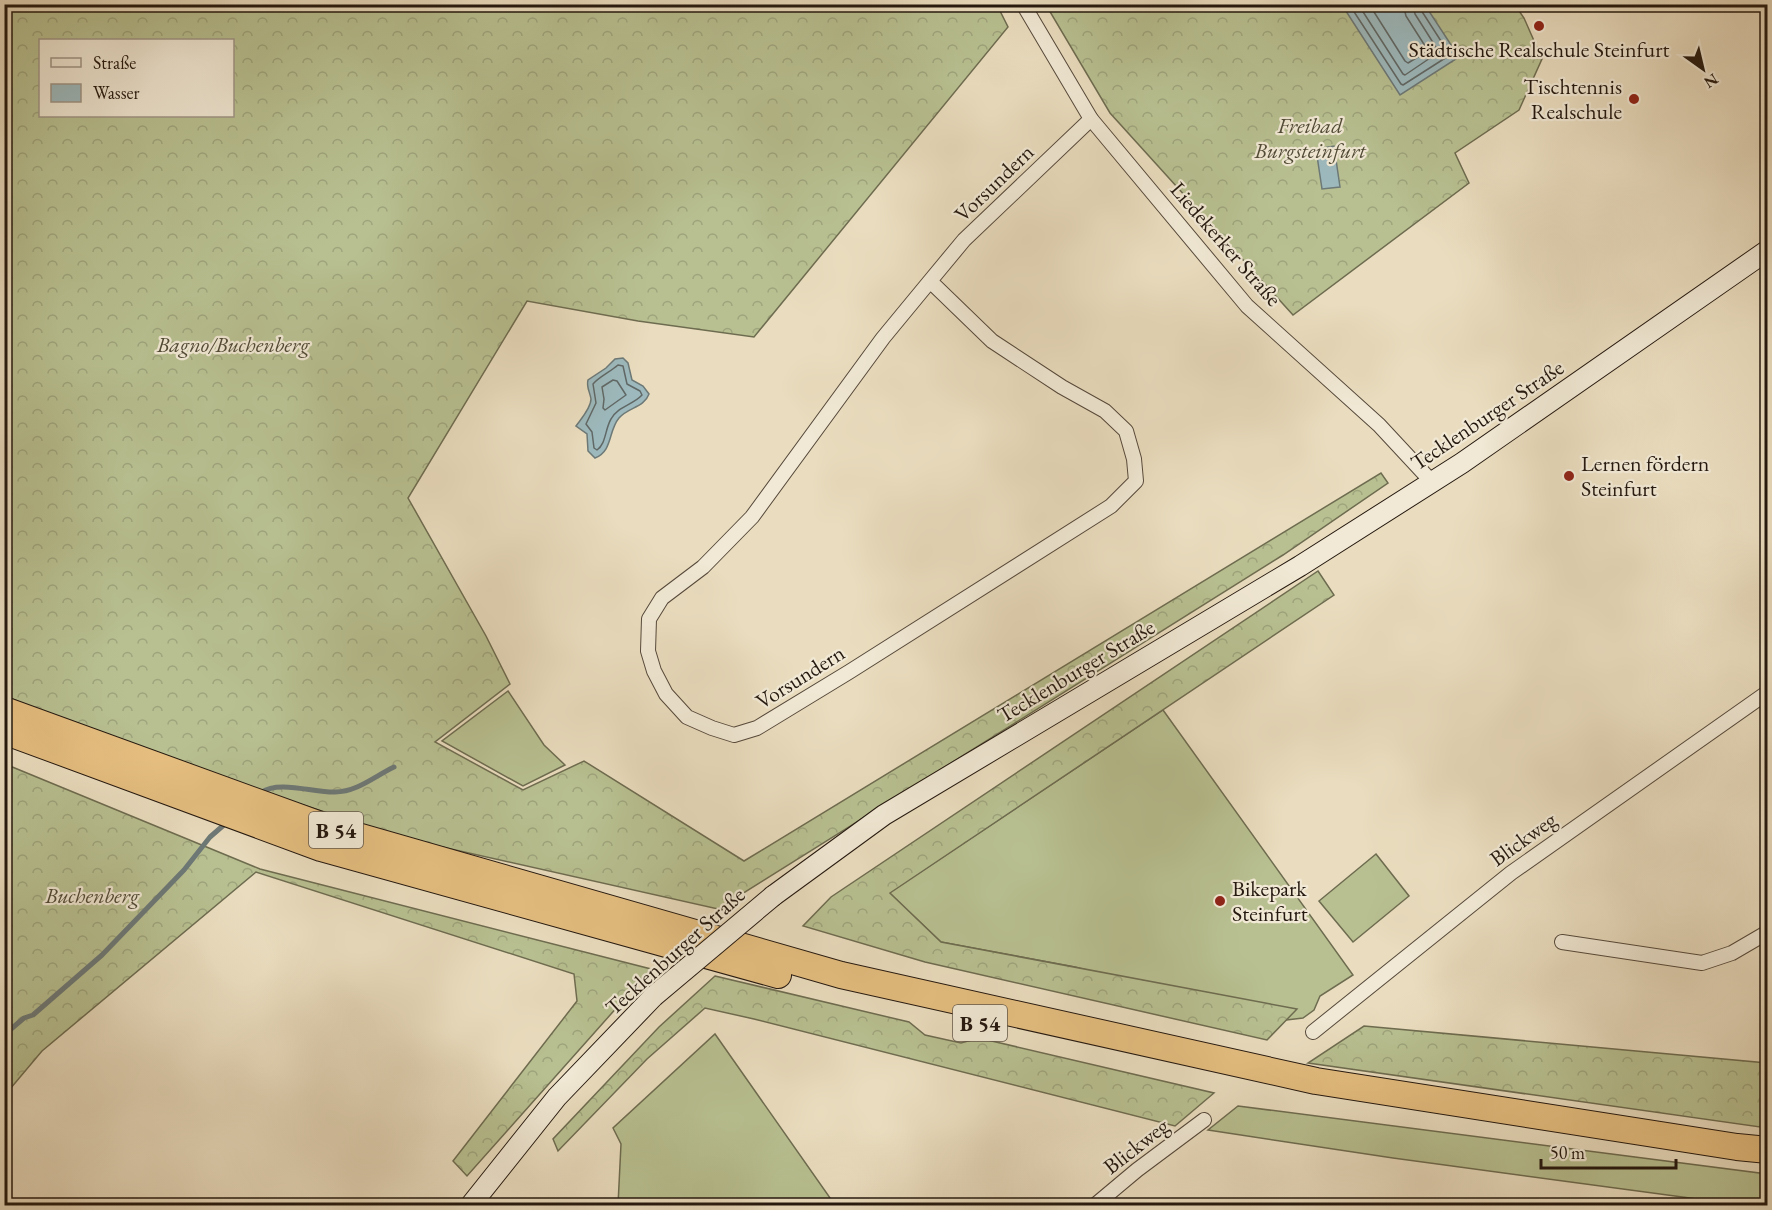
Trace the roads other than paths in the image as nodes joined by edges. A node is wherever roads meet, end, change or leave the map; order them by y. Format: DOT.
graph roads {
  1 [pos="1023,4"];
  2 [pos="1091,119"];
  3 [pos="1767,250"];
  4 [pos="930,282"];
  5 [pos="1432,482"];
  6 [pos="1767,692"];
  7 [pos="4,710"];
  8 [pos="4,731"];
  9 [pos="1767,932"];
  10 [pos="1562,942"];
  11 [pos="1312,1032"];
  12 [pos="1204,1120"];
  13 [pos="1767,1150"];
  14 [pos="1767,1164"];
  15 [pos="470,1206"];
  16 [pos="1094,1206"];
  1 -- 2 [label="street, Liedekerker Straße"];
  2 -- 4 [label="street, Vorsundern"];
  2 -- 5 [label="street, Liedekerker Straße"];
  3 -- 5 [label="main road, Tecklenburger Straße"];
  4 -- 4 [label="street, Vorsundern"];
  5 -- 15 [label="main road, Tecklenburger Straße, bridge"];
  6 -- 11 [label="street, Blickweg"];
  7 -- 13 [label="highway, B 54"];
  8 -- 14 [label="highway, B 54"];
  9 -- 10 [label="street"];
  12 -- 16 [label="street, Blickweg"];
}
